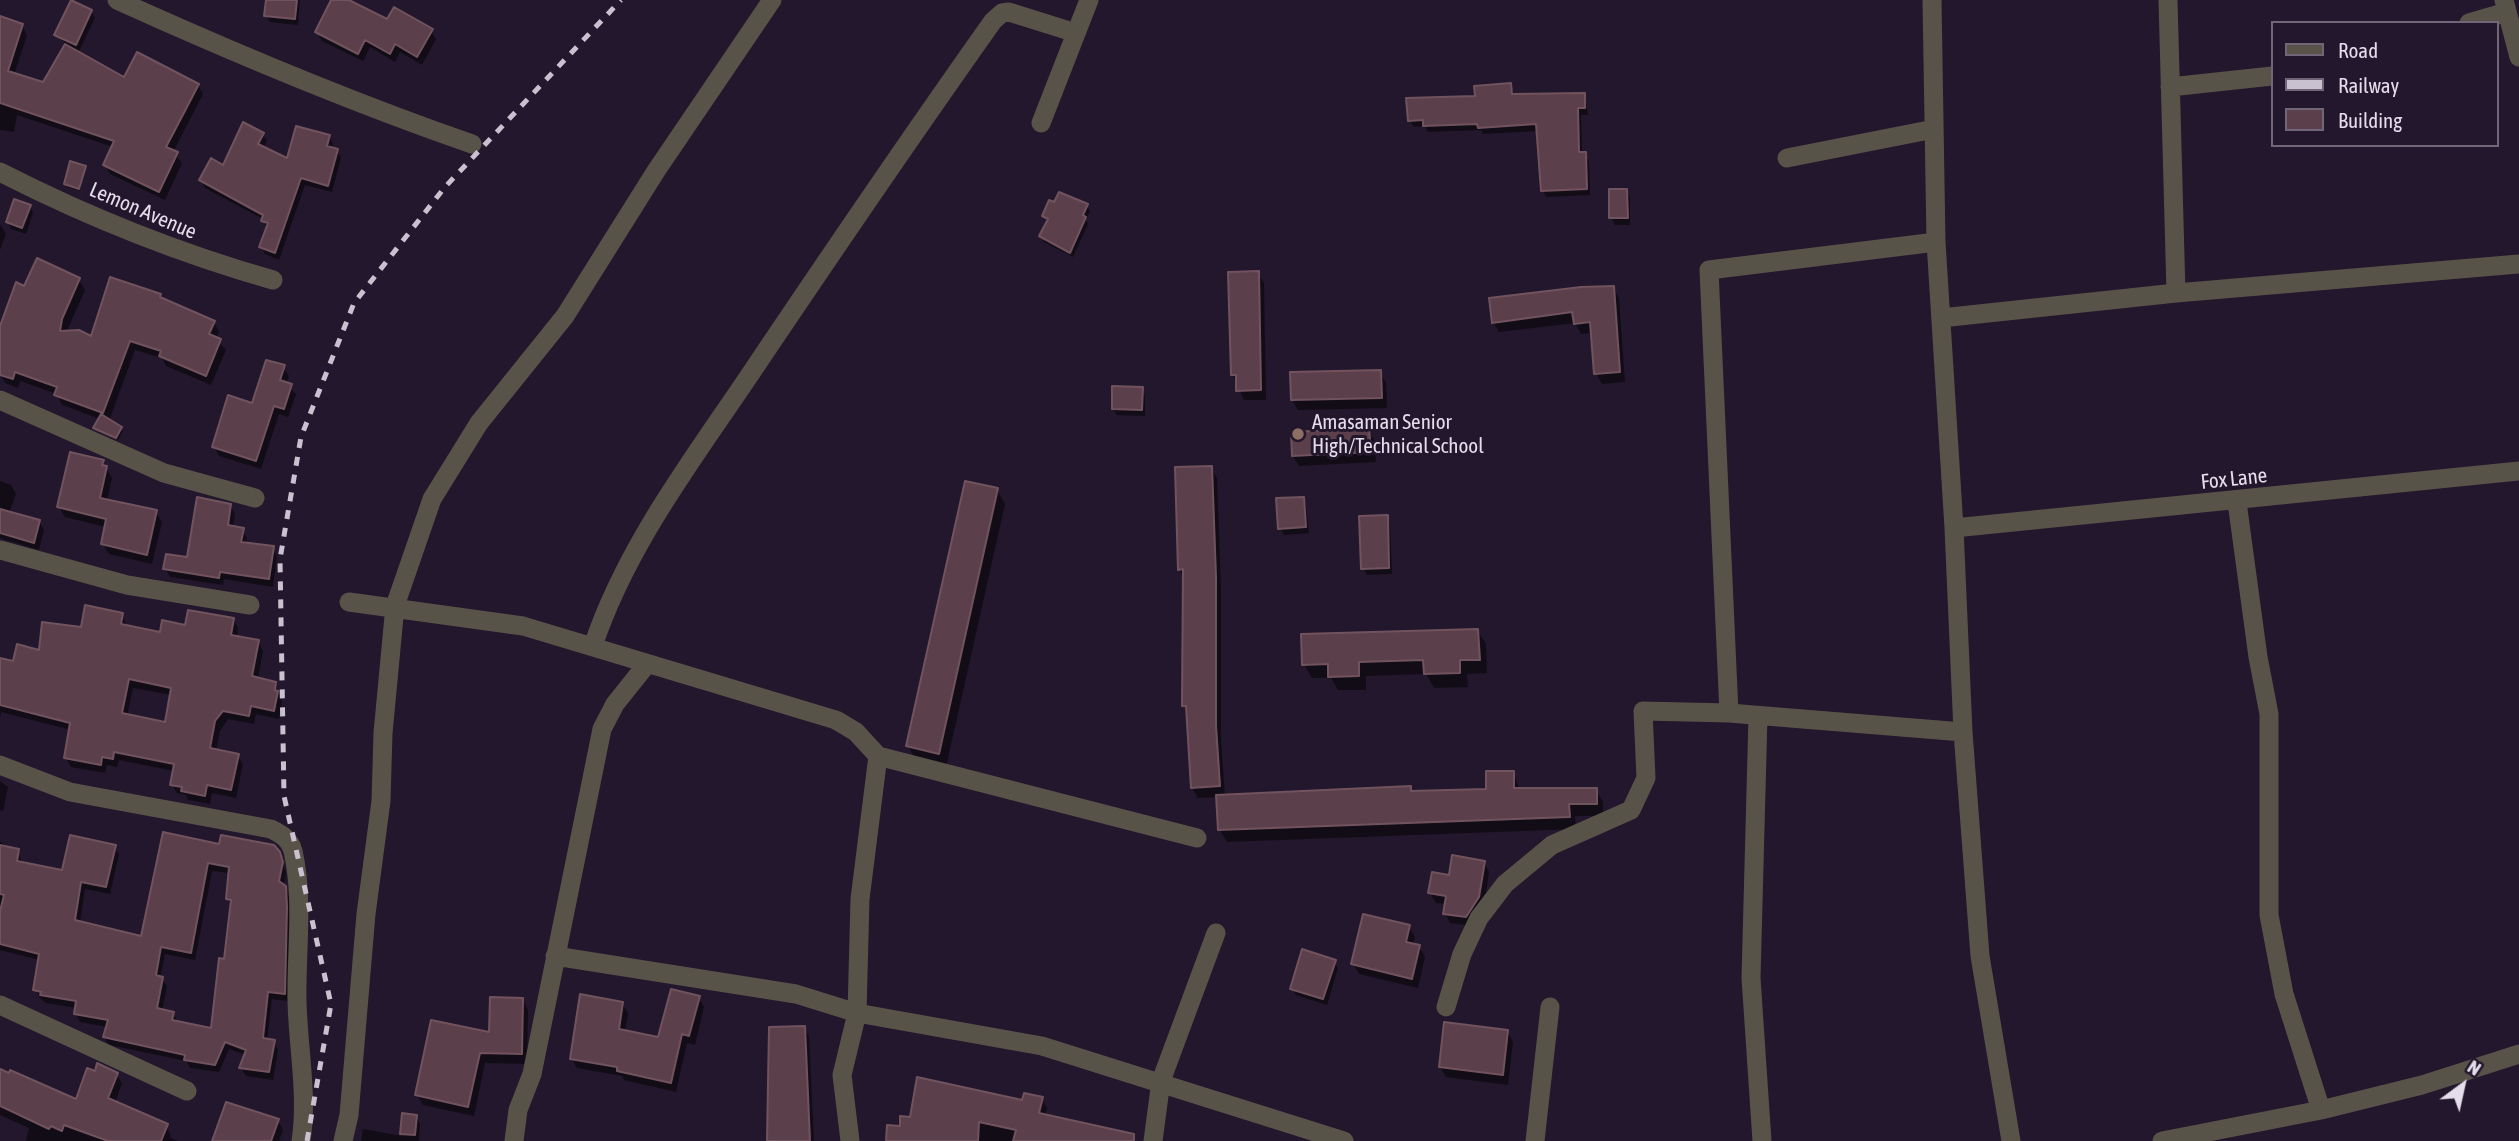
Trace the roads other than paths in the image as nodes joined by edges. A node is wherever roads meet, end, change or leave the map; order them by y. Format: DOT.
graph roads {
  1 [pos="117,0"];
  2 [pos="772,0"];
  3 [pos="1089,0"];
  4 [pos="1932,0"];
  5 [pos="2168,0"];
  6 [pos="2505,6"];
  7 [pos="2473,21"];
  8 [pos="1076,33"];
  9 [pos="2519,57"];
  10 [pos="2270,76"];
  11 [pos="2170,87"];
  12 [pos="1041,123"];
  13 [pos="1934,129"];
  14 [pos="472,144"];
  15 [pos="1787,158"];
  16 [pos="0,172"];
  17 [pos="1936,242"];
  18 [pos="2519,264"];
  19 [pos="273,280"];
  20 [pos="2176,293"];
  21 [pos="1941,318"];
  22 [pos="0,400"];
  23 [pos="2519,471"];
  24 [pos="255,498"];
  25 [pos="2237,502"];
  26 [pos="1954,528"];
  27 [pos="0,550"];
  28 [pos="349,602"];
  29 [pos="250,605"];
  30 [pos="394,606"];
  31 [pos="593,646"];
  32 [pos="647,664"];
  33 [pos="1729,713"];
  34 [pos="1758,716"];
  35 [pos="1963,732"];
  36 [pos="878,756"];
  37 [pos="0,765"];
  38 [pos="1197,838"];
  39 [pos="1216,933"];
  40 [pos="555,956"];
  41 [pos="0,1005"];
  42 [pos="1446,1007"];
  43 [pos="1550,1007"];
  44 [pos="857,1013"];
  45 [pos="2519,1054"];
  46 [pos="1161,1082"];
  47 [pos="187,1091"];
  48 [pos="2321,1110"];
  49 [pos="301,1141"];
  50 [pos="343,1141"];
  51 [pos="514,1141"];
  52 [pos="850,1141"];
  53 [pos="1153,1141"];
  54 [pos="1345,1141"];
  55 [pos="1535,1141"];
  56 [pos="1762,1141"];
  57 [pos="2011,1141"];
  58 [pos="2162,1141"];
  1 -- 14 [label="street"];
  2 -- 30 [label="street"];
  3 -- 8 [label="street"];
  4 -- 13 [label="street"];
  5 -- 11 [label="street"];
  6 -- 7 [label="street"];
  6 -- 9 [label="street"];
  8 -- 12 [label="street"];
  8 -- 31 [label="street"];
  10 -- 11 [label="street"];
  11 -- 20 [label="street"];
  13 -- 15 [label="street"];
  13 -- 17 [label="street"];
  16 -- 19 [label="street, Lemon Avenue"];
  17 -- 21 [label="street"];
  17 -- 33 [label="street"];
  18 -- 20 [label="street"];
  20 -- 21 [label="street"];
  21 -- 26 [label="street"];
  22 -- 24 [label="street"];
  23 -- 25 [label="street, Fox Lane"];
  25 -- 26 [label="street, Fox Lane"];
  25 -- 48 [label="street"];
  26 -- 35 [label="street"];
  27 -- 29 [label="street"];
  28 -- 30 [label="street"];
  30 -- 31 [label="street"];
  30 -- 50 [label="street"];
  31 -- 32 [label="street"];
  32 -- 36 [label="street"];
  32 -- 40 [label="street"];
  33 -- 34 [label="street"];
  33 -- 42 [label="street"];
  34 -- 35 [label="street"];
  34 -- 56 [label="street"];
  35 -- 57 [label="street"];
  36 -- 38 [label="street"];
  36 -- 44 [label="street"];
  37 -- 49 [label="street"];
  39 -- 46 [label="street"];
  40 -- 44 [label="street"];
  40 -- 51 [label="street"];
  41 -- 47 [label="street"];
  43 -- 55 [label="street"];
  44 -- 46 [label="street"];
  44 -- 52 [label="street"];
  45 -- 48 [label="street"];
  46 -- 53 [label="street"];
  46 -- 54 [label="street"];
  48 -- 58 [label="street"];
}
